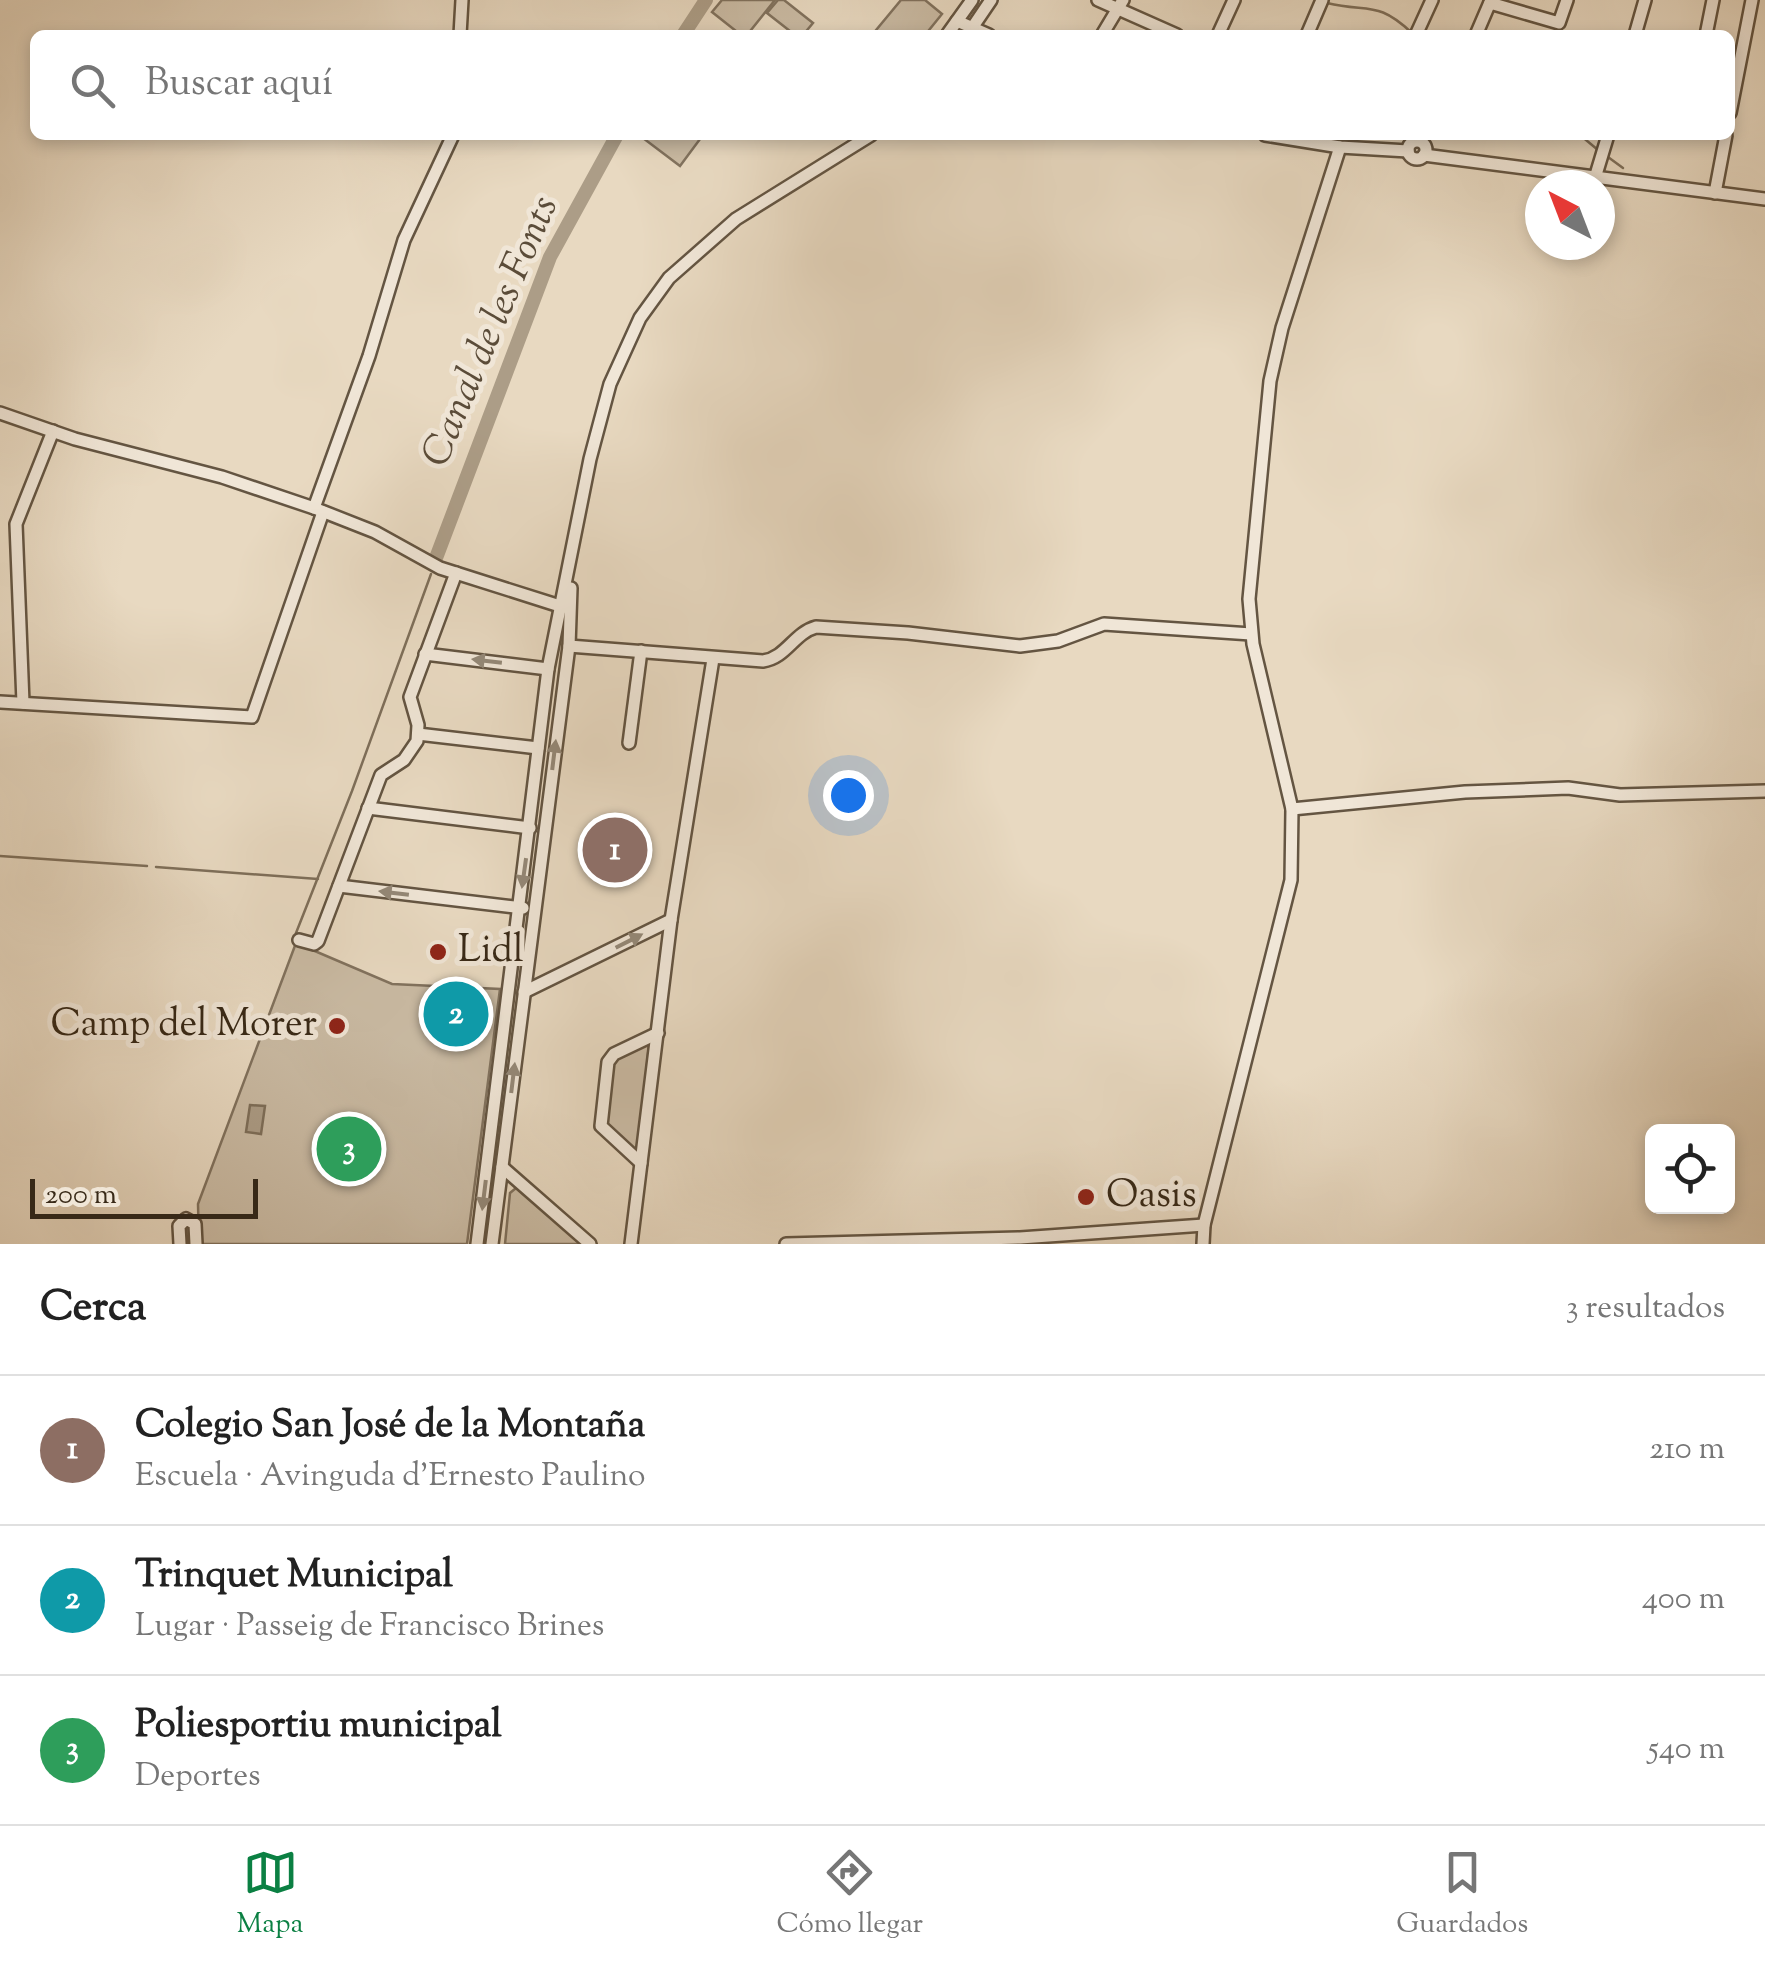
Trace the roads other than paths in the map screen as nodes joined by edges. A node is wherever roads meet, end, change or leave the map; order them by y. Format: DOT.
graph roads {
  1 [pos="462,0"];
  2 [pos="972,0"];
  3 [pos="991,0"];
  4 [pos="1098,0"];
  5 [pos="1234,0"];
  6 [pos="1322,0"];
  7 [pos="1432,0"];
  8 [pos="1567,0"];
  9 [pos="1645,0"];
  10 [pos="1713,0"];
  11 [pos="1490,2"];
  12 [pos="1751,2"];
  13 [pos="1120,4"];
  14 [pos="1765,5"];
  15 [pos="957,20"];
  16 [pos="972,28"];
  17 [pos="460,30"];
  18 [pos="950,30"];
  19 [pos="977,30"];
  20 [pos="1105,30"];
  21 [pos="1169,30"];
  22 [pos="1220,30"];
  23 [pos="1309,30"];
  24 [pos="1418,30"];
  25 [pos="1478,30"];
  26 [pos="1636,30"];
  27 [pos="1707,30"];
  28 [pos="1735,87"];
  29 [pos="451,140"];
  30 [pos="863,140"];
  31 [pos="1296,140"];
  32 [pos="1416,140"];
  33 [pos="1422,140"];
  34 [pos="1607,140"];
  35 [pos="1725,140"];
  36 [pos="1371,142"];
  37 [pos="1340,147"];
  38 [pos="1408,151"];
  39 [pos="1424,155"];
  40 [pos="1536,170"];
  41 [pos="1598,170"];
  42 [pos="1615,180"];
  43 [pos="1715,192"];
  44 [pos="1765,199"];
  45 [pos="0,412"];
  46 [pos="53,431"];
  47 [pos="319,510"];
  48 [pos="576,534"];
  49 [pos="456,573"];
  50 [pos="561,605"];
  51 [pos="1251,634"];
  52 [pos="564,641"];
  53 [pos="641,651"];
  54 [pos="426,654"];
  55 [pos="713,658"];
  56 [pos="548,668"];
  57 [pos="0,702"];
  58 [pos="23,703"];
  59 [pos="418,734"];
  60 [pos="629,743"];
  61 [pos="538,748"];
  62 [pos="1765,791"];
  63 [pos="368,808"];
  64 [pos="1292,809"];
  65 [pos="530,828"];
  66 [pos="339,886"];
  67 [pos="519,908"];
  68 [pos="671,920"];
  69 [pos="299,940"];
  70 [pos="528,958"];
  71 [pos="524,992"];
  72 [pos="658,1033"];
  73 [pos="641,1162"];
  74 [pos="502,1167"];
  75 [pos="1204,1225"];
  76 [pos="180,1244"];
  77 [pos="196,1244"];
  78 [pos="478,1244"];
  79 [pos="492,1244"];
  80 [pos="590,1244"];
  81 [pos="631,1244"];
  82 [pos="786,1244"];
  83 [pos="1203,1244"];
  1 -- 17 [label="street"];
  2 -- 15 [label="street"];
  3 -- 16 [label="street"];
  4 -- 13 [label="street"];
  5 -- 22 [label="street"];
  6 -- 23 [label="street"];
  7 -- 24 [label="street"];
  8 -- 11 [label="street"];
  9 -- 26 [label="street"];
  10 -- 27 [label="street"];
  11 -- 25 [label="street"];
  12 -- 14 [label="street"];
  12 -- 28 [label="street"];
  13 -- 20 [label="street"];
  13 -- 21 [label="street"];
  15 -- 16 [label="street"];
  15 -- 18 [label="street"];
  16 -- 19 [label="street"];
  29 -- 47 [label="street"];
  30 -- 48 [label="street"];
  31 -- 37 [label="street"];
  32 -- 38 [label="street"];
  33 -- 39 [label="street"];
  34 -- 41 [label="street"];
  35 -- 43 [label="street"];
  36 -- 37 [label="street"];
  36 -- 38 [label="street"];
  37 -- 51 [label="street"];
  38 -- 39 [label="street"];
  39 -- 40 [label="street"];
  42 -- 43 [label="street"];
  43 -- 44 [label="street"];
  45 -- 46 [label="street"];
  46 -- 47 [label="street"];
  46 -- 58 [label="street"];
  47 -- 49 [label="street"];
  47 -- 58 [label="street"];
  48 -- 50 [label="street"];
  48 -- 52 [label="street"];
  49 -- 50 [label="street"];
  49 -- 54 [label="street"];
  50 -- 52 [label="street"];
  51 -- 55 [label="street"];
  51 -- 64 [label="street"];
  52 -- 53 [label="street"];
  52 -- 56 [label="street"];
  70 -- 52 [label="street, one-way"];
  53 -- 55 [label="street"];
  53 -- 60 [label="street"];
  56 -- 54 [label="street, one-way"];
  54 -- 59 [label="street"];
  55 -- 68 [label="street"];
  56 -- 61 [label="street"];
  57 -- 58 [label="street"];
  59 -- 61 [label="street"];
  59 -- 63 [label="street"];
  61 -- 65 [label="street"];
  62 -- 64 [label="street"];
  63 -- 65 [label="street"];
  63 -- 66 [label="street"];
  64 -- 75 [label="street"];
  65 -- 67 [label="street, one-way"];
  67 -- 66 [label="street, one-way"];
  66 -- 69 [label="street"];
  67 -- 70 [label="street"];
  67 -- 78 [label="street, one-way"];
  71 -- 68 [label="street, one-way"];
  68 -- 72 [label="street"];
  70 -- 71 [label="street"];
  74 -- 71 [label="street, one-way"];
  72 -- 73 [label="street"];
  72 -- 73 [label="street"];
  73 -- 81 [label="street"];
  74 -- 79 [label="street"];
  74 -- 80 [label="street"];
  75 -- 82 [label="street"];
  75 -- 83 [label="street"];
  76 -- 77 [label="street"];
}
